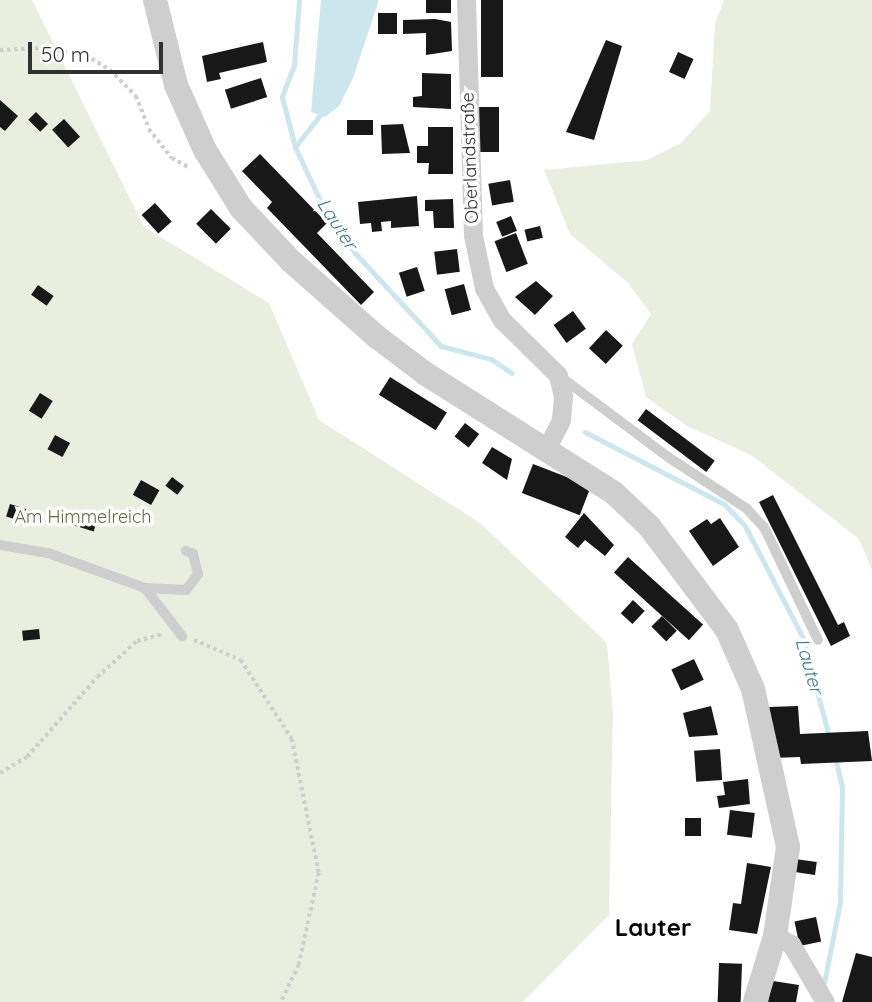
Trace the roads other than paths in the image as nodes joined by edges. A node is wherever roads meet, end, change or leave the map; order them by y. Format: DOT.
graph roads {
  1 [pos="155,0"];
  2 [pos="466,0"];
  3 [pos="558,375"];
  4 [pos="546,450"];
  5 [pos="0,545"];
  6 [pos="186,551"];
  7 [pos="145,588"];
  8 [pos="182,636"];
  9 [pos="818,640"];
  10 [pos="775,936"];
  11 [pos="810,994"];
  12 [pos="755,1002"];
  13 [pos="825,1002"];
  1 -- 4 [label="street"];
  2 -- 3 [label="street, Oberlandstraße"];
  3 -- 4 [label="street"];
  3 -- 9 [label="lane"];
  4 -- 10 [label="street"];
  5 -- 7 [label="lane"];
  6 -- 7 [label="lane"];
  7 -- 8 [label="lane"];
  10 -- 11 [label="street"];
  10 -- 12 [label="street"];
  11 -- 13 [label="street"];
}
